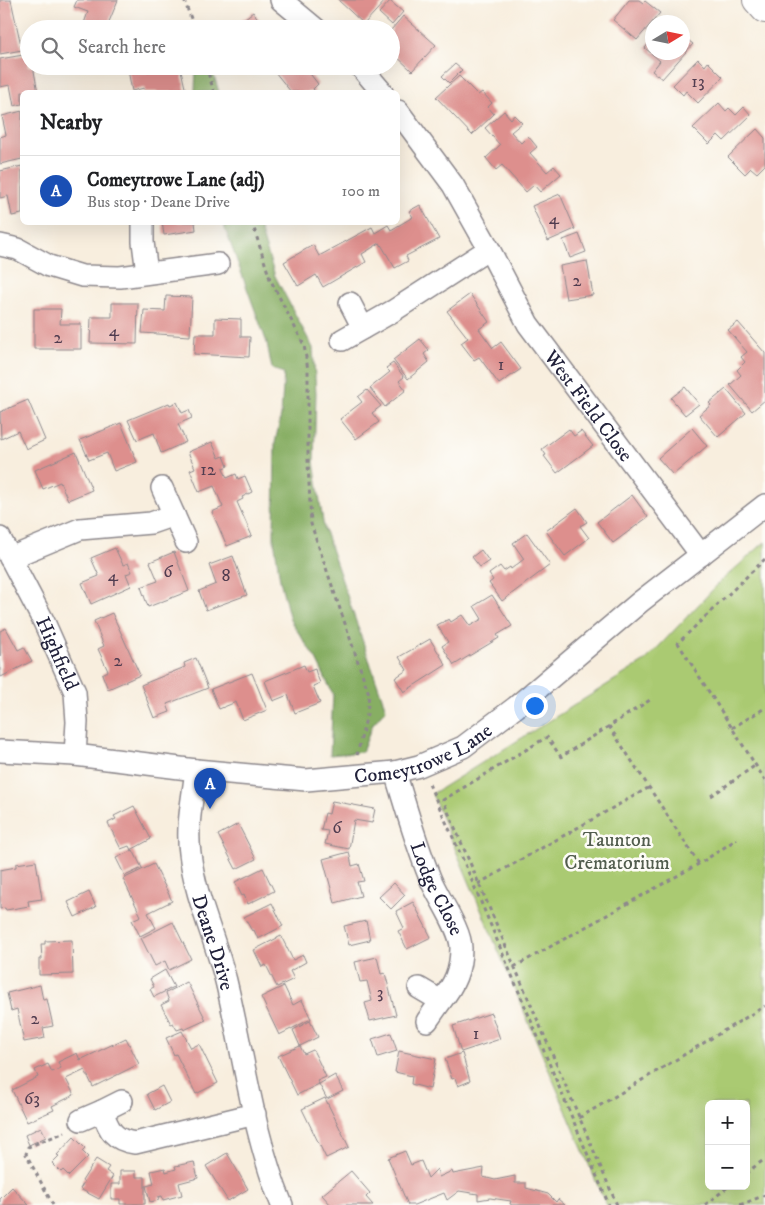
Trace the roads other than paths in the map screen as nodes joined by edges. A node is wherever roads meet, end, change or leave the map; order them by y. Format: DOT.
graph roads {
  1 [pos="281,0"];
  2 [pos="757,0"];
  3 [pos="765,9"];
  4 [pos="305,20"];
  5 [pos="368,75"];
  6 [pos="380,90"];
  7 [pos="400,114"];
  8 [pos="143,225"];
  9 [pos="0,245"];
  10 [pos="489,248"];
  11 [pos="218,264"];
  12 [pos="147,273"];
  13 [pos="350,303"];
  14 [pos="363,328"];
  15 [pos="342,340"];
  16 [pos="162,488"];
  17 [pos="765,504"];
  18 [pos="174,515"];
  19 [pos="0,538"];
  20 [pos="186,542"];
  21 [pos="701,555"];
  22 [pos="10,558"];
  23 [pos="0,751"];
  24 [pos="76,755"];
  25 [pos="196,770"];
  26 [pos="395,772"];
  27 [pos="418,988"];
  28 [pos="441,1001"];
  29 [pos="427,1021"];
  30 [pos="122,1102"];
  31 [pos="102,1111"];
  32 [pos="254,1114"];
  33 [pos="81,1120"];
  34 [pos="282,1205"];
  1 -- 4 [label="street"];
  2 -- 3 [label="main road"];
  5 -- 6 [label="street"];
  7 -- 10 [label="street, West Field Close"];
  8 -- 12 [label="street"];
  9 -- 12 [label="street"];
  10 -- 14 [label="street"];
  10 -- 21 [label="street, West Field Close"];
  11 -- 12 [label="street"];
  13 -- 14 [label="street"];
  14 -- 15 [label="street"];
  16 -- 18 [label="street"];
  17 -- 21 [label="street, Comeytrowe Lane"];
  18 -- 20 [label="street"];
  18 -- 22 [label="street"];
  19 -- 22 [label="street, Highfield"];
  21 -- 26 [label="street, Comeytrowe Lane"];
  22 -- 24 [label="street, Highfield"];
  23 -- 24 [label="street, Comeytrowe Lane"];
  24 -- 25 [label="street, Comeytrowe Lane"];
  25 -- 26 [label="street, Comeytrowe Lane"];
  25 -- 32 [label="street, Deane Drive"];
  26 -- 28 [label="street, Lodge Close"];
  27 -- 28 [label="street"];
  28 -- 29 [label="street, Lodge Close"];
  30 -- 31 [label="street"];
  31 -- 32 [label="street"];
  31 -- 33 [label="street"];
  32 -- 34 [label="street, Deane Drive"];
}
